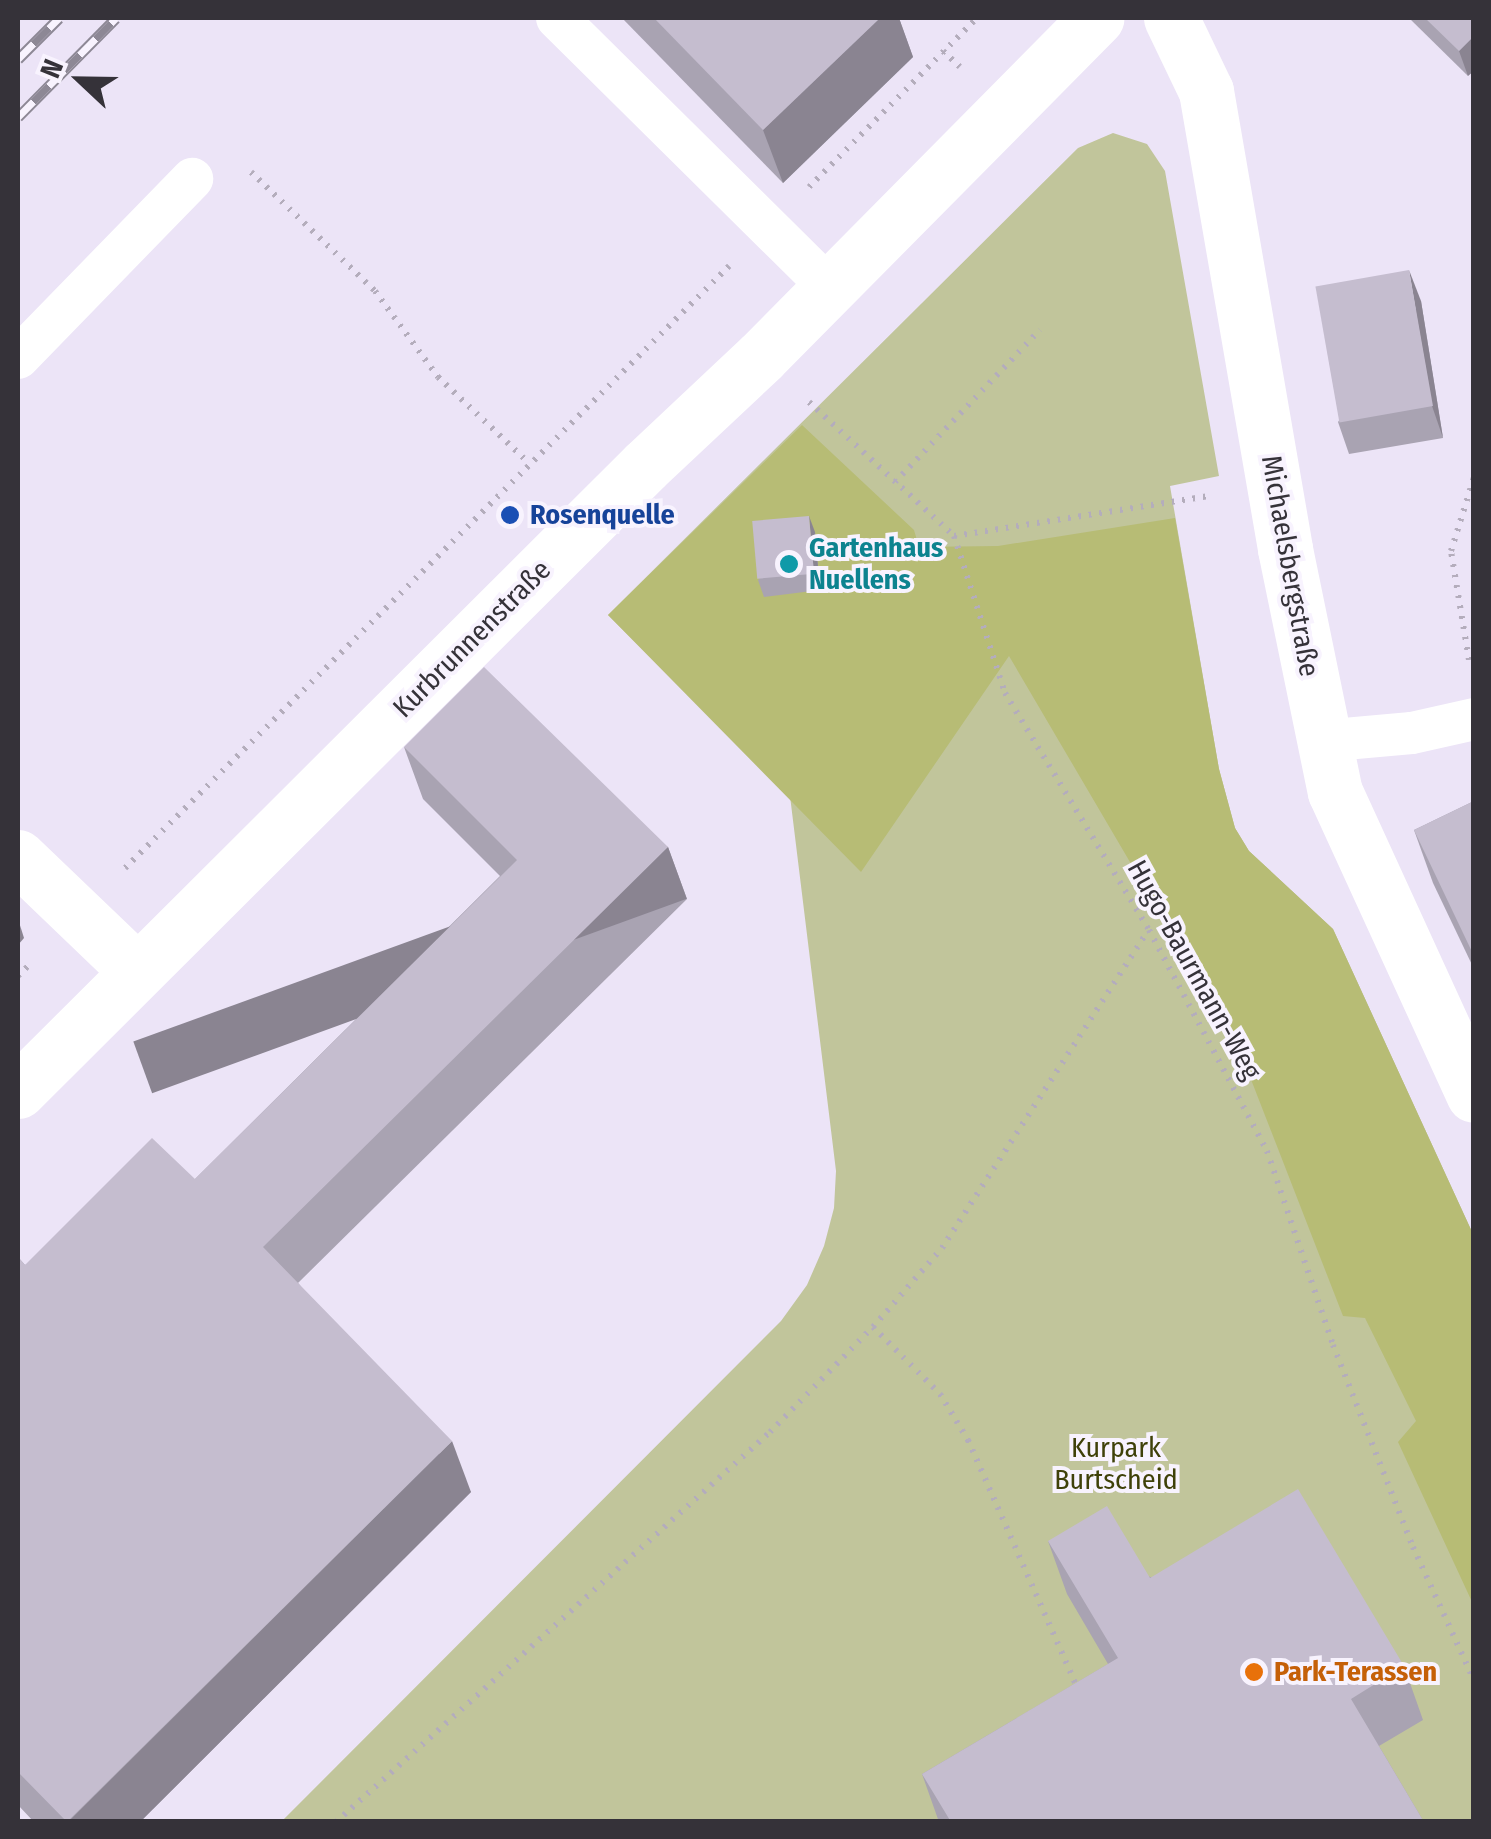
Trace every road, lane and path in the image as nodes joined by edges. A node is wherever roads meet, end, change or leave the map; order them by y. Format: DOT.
graph roads {
  1 [pos="557,18"];
  2 [pos="977,18"];
  3 [pos="1096,18"];
  4 [pos="1170,18"];
  5 [pos="192,179"];
  6 [pos="275,194"];
  7 [pos="770,226"];
  8 [pos="830,287"];
  9 [pos="1040,330"];
  10 [pos="761,357"];
  11 [pos="18,358"];
  12 [pos="529,463"];
  13 [pos="1474,478"];
  14 [pos="895,482"];
  15 [pos="1157,505"];
  16 [pos="954,536"];
  17 [pos="1471,673"];
  18 [pos="1474,719"];
  19 [pos="1322,741"];
  20 [pos="18,856"];
  21 [pos="79,915"];
  22 [pos="1149,930"];
  23 [pos="137,971"];
  24 [pos="18,976"];
  25 [pos="18,1092"];
  26 [pos="1474,1095"];
  27 [pos="872,1327"];
  28 [pos="1474,1680"];
  29 [pos="1084,1705"];
  30 [pos="336,1822"];
  1 -- 7 [label="lane"];
  2 -- 7 [label="path"];
  3 -- 8 [label="main road, Kurbrunnenstraße"];
  4 -- 19 [label="main road, Michaelsbergstraße"];
  5 -- 11 [label="lane"];
  6 -- 12 [label="path"];
  7 -- 8 [label="lane"];
  7 -- 12 [label="path"];
  8 -- 10 [label="main road, Kurbrunnenstraße"];
  9 -- 14 [label="path"];
  10 -- 14 [label="path, Hugo-Baurmann-Weg"];
  10 -- 23 [label="main road, Kurbrunnenstraße"];
  12 -- 21 [label="path"];
  13 -- 17 [label="path"];
  14 -- 16 [label="path, Hugo-Baurmann-Weg"];
  15 -- 16 [label="path"];
  16 -- 22 [label="path, Hugo-Baurmann-Weg"];
  18 -- 19 [label="lane"];
  19 -- 26 [label="main road, Michaelsbergstraße"];
  20 -- 21 [label="main road"];
  21 -- 23 [label="main road"];
  21 -- 24 [label="path"];
  22 -- 27 [label="path"];
  22 -- 28 [label="path, Hugo-Baurmann-Weg"];
  23 -- 25 [label="main road, Kurbrunnenstraße"];
  27 -- 29 [label="path"];
  27 -- 30 [label="path"];
}
